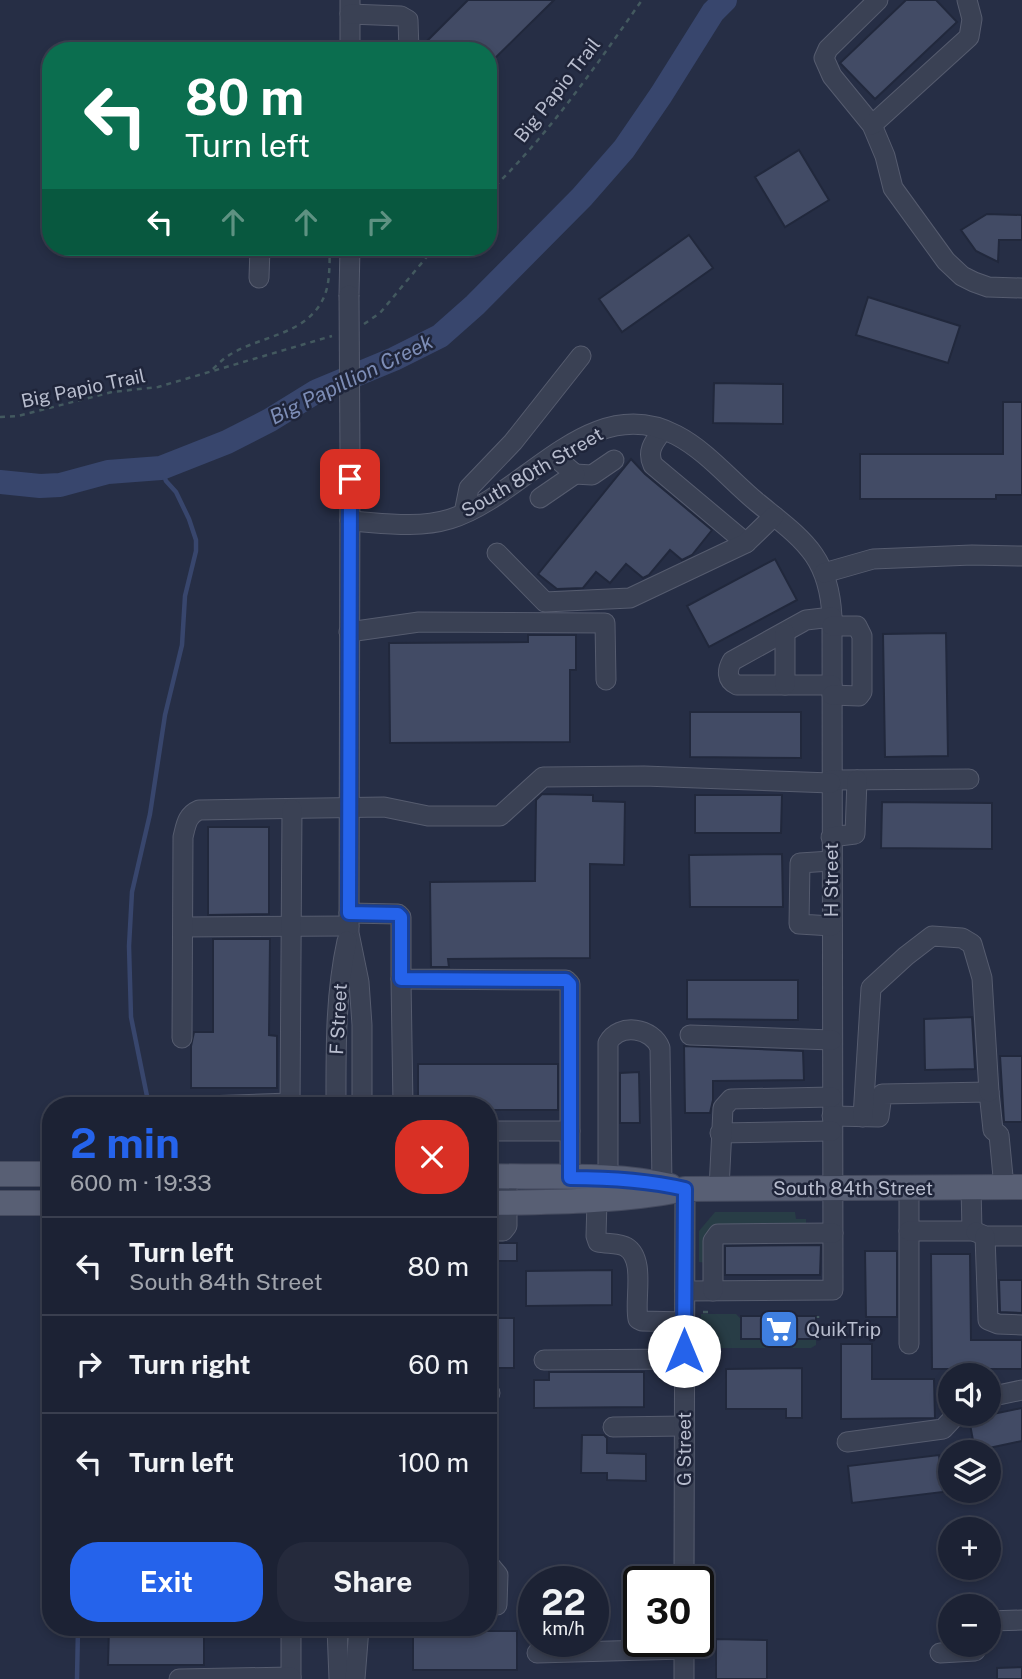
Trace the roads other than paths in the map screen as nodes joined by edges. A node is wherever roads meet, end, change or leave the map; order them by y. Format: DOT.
graph roads {
  1 [pos="878,0"];
  2 [pos="967,0"];
  3 [pos="350,7"];
  4 [pos="350,42"];
  5 [pos="409,42"];
  6 [pos="872,125"];
  7 [pos="260,256"];
  8 [pos="355,256"];
  9 [pos="259,278"];
  10 [pos="1022,288"];
  11 [pos="582,356"];
  12 [pos="663,430"];
  13 [pos="554,456"];
  14 [pos="614,460"];
  15 [pos="575,474"];
  16 [pos="540,498"];
  17 [pos="464,513"];
  18 [pos="774,516"];
  19 [pos="350,521"];
  20 [pos="746,543"];
  21 [pos="497,553"];
  22 [pos="1022,556"];
  23 [pos="824,573"];
  24 [pos="832,621"];
  25 [pos="349,632"];
  26 [pos="785,633"];
  27 [pos="606,680"];
  28 [pos="785,685"];
  29 [pos="832,690"];
  30 [pos="969,779"];
  31 [pos="857,780"];
  32 [pos="831,782"];
  33 [pos="349,807"];
  34 [pos="292,809"];
  35 [pos="831,837"];
  36 [pos="831,861"];
  37 [pos="349,924"];
  38 [pos="832,926"];
  39 [pos="183,927"];
  40 [pos="290,927"];
  41 [pos="401,979"];
  42 [pos="690,1035"];
  43 [pos="182,1038"];
  44 [pos="832,1040"];
  45 [pos="989,1092"];
  46 [pos="290,1097"];
  47 [pos="336,1097"];
  48 [pos="362,1097"];
  49 [pos="403,1097"];
  50 [pos="832,1115"];
  51 [pos="863,1117"];
  52 [pos="497,1131"];
  53 [pos="570,1131"];
  54 [pos="720,1133"];
  55 [pos="0,1174"];
  56 [pos="42,1174"];
  57 [pos="498,1176"];
  58 [pos="570,1178"];
  59 [pos="608,1178"];
  60 [pos="673,1186"];
  61 [pos="833,1187"];
  62 [pos="909,1187"];
  63 [pos="971,1187"];
  64 [pos="1013,1187"];
  65 [pos="719,1189"];
  66 [pos="597,1201"];
  67 [pos="0,1203"];
  68 [pos="42,1203"];
  69 [pos="498,1203"];
  70 [pos="497,1231"];
  71 [pos="909,1231"];
  72 [pos="833,1233"];
  73 [pos="978,1233"];
  74 [pos="1022,1236"];
  75 [pos="685,1291"];
  76 [pos="713,1291"];
  77 [pos="685,1322"];
  78 [pos="1022,1325"];
  79 [pos="909,1344"];
  80 [pos="684,1359"];
  81 [pos="544,1360"];
  82 [pos="1022,1390"];
  83 [pos="1001,1394"];
  84 [pos="684,1426"];
  85 [pos="946,1426"];
  86 [pos="613,1427"];
  87 [pos="846,1442"];
  88 [pos="684,1566"];
  89 [pos="497,1574"];
  90 [pos="497,1605"];
  91 [pos="1001,1620"];
  92 [pos="1022,1620"];
  93 [pos="291,1636"];
  94 [pos="337,1636"];
  95 [pos="358,1636"];
  96 [pos="684,1657"];
  97 [pos="291,1678"];
  98 [pos="179,1679"];
  99 [pos="338,1679"];
  100 [pos="355,1679"];
  101 [pos="684,1679"];
  1 -- 6 [label="street"];
  2 -- 6 [label="street"];
  3 -- 4 [label="street"];
  3 -- 5 [label="street"];
  6 -- 10 [label="street"];
  7 -- 9 [label="street"];
  8 -- 19 [label="street, F Street, bridge"];
  11 -- 17 [label="street"];
  12 -- 13 [label="street, South 80th Street"];
  12 -- 18 [label="street, South 80th Street"];
  12 -- 20 [label="street"];
  13 -- 15 [label="street"];
  13 -- 17 [label="street, South 80th Street"];
  14 -- 15 [label="street"];
  15 -- 16 [label="street"];
  17 -- 19 [label="street, South 80th Street"];
  18 -- 20 [label="street"];
  18 -- 23 [label="street, South 80th Street"];
  19 -- 25 [label="street, F Street"];
  20 -- 21 [label="street"];
  22 -- 23 [label="street"];
  23 -- 24 [label="street, H Street"];
  24 -- 26 [label="street"];
  24 -- 29 [label="street, H Street"];
  24 -- 29 [label="street"];
  25 -- 27 [label="street"];
  25 -- 33 [label="street, F Street"];
  26 -- 28 [label="street"];
  26 -- 28 [label="street"];
  28 -- 29 [label="street"];
  29 -- 32 [label="street, H Street"];
  30 -- 31 [label="street"];
  31 -- 32 [label="street"];
  31 -- 35 [label="street"];
  32 -- 33 [label="street"];
  32 -- 35 [label="street, H Street"];
  33 -- 34 [label="street"];
  33 -- 37 [label="street, F Street"];
  34 -- 39 [label="street"];
  34 -- 40 [label="street"];
  35 -- 36 [label="street, H Street"];
  36 -- 38 [label="street, H Street"];
  36 -- 38 [label="street"];
  37 -- 40 [label="street"];
  37 -- 41 [label="street"];
  37 -- 47 [label="street, F Street"];
  37 -- 48 [label="street, F Street"];
  38 -- 44 [label="street, H Street"];
  39 -- 40 [label="street"];
  39 -- 43 [label="street"];
  40 -- 46 [label="street"];
  41 -- 49 [label="street"];
  41 -- 53 [label="street"];
  42 -- 44 [label="street"];
  44 -- 50 [label="street, H Street"];
  45 -- 51 [label="street"];
  45 -- 51 [label="street"];
  45 -- 64 [label="street"];
  50 -- 51 [label="street"];
  50 -- 54 [label="street"];
  50 -- 54 [label="street"];
  50 -- 61 [label="street, H Street"];
  52 -- 53 [label="street"];
  53 -- 58 [label="street"];
  54 -- 65 [label="street"];
  55 -- 56 [label="main road"];
  57 -- 58 [label="main road, South 84th Street"];
  57 -- 69 [label="street"];
  58 -- 59 [label="main road, South 84th Street"];
  59 -- 60 [label="main road, South 84th Street"];
  59 -- 60 [label="street, G Street"];
  60 -- 65 [label="main road, South 84th Street"];
  60 -- 66 [label="main road, South 84th Street"];
  60 -- 75 [label="street, G Street"];
  61 -- 62 [label="main road, South 84th Street"];
  61 -- 65 [label="main road, South 84th Street"];
  61 -- 72 [label="street, H Street"];
  62 -- 63 [label="main road, South 84th Street"];
  62 -- 71 [label="street"];
  63 -- 64 [label="main road, South 84th Street"];
  63 -- 73 [label="street"];
  66 -- 69 [label="main road, South 84th Street"];
  66 -- 77 [label="street"];
  67 -- 68 [label="main road"];
  69 -- 70 [label="street"];
  71 -- 73 [label="street"];
  71 -- 79 [label="street"];
  72 -- 76 [label="street"];
  72 -- 76 [label="street, H Street"];
  73 -- 74 [label="street"];
  73 -- 78 [label="street"];
  75 -- 76 [label="street"];
  75 -- 77 [label="street, G Street"];
  77 -- 80 [label="street, G Street"];
  80 -- 81 [label="street"];
  80 -- 84 [label="street, G Street"];
  82 -- 83 [label="street"];
  84 -- 86 [label="street"];
  84 -- 88 [label="street, G Street"];
  85 -- 87 [label="street"];
  89 -- 90 [label="street"];
  91 -- 92 [label="street"];
  93 -- 97 [label="street"];
  94 -- 99 [label="street"];
  95 -- 100 [label="street"];
  96 -- 101 [label="street"];
  97 -- 98 [label="street"];
}
